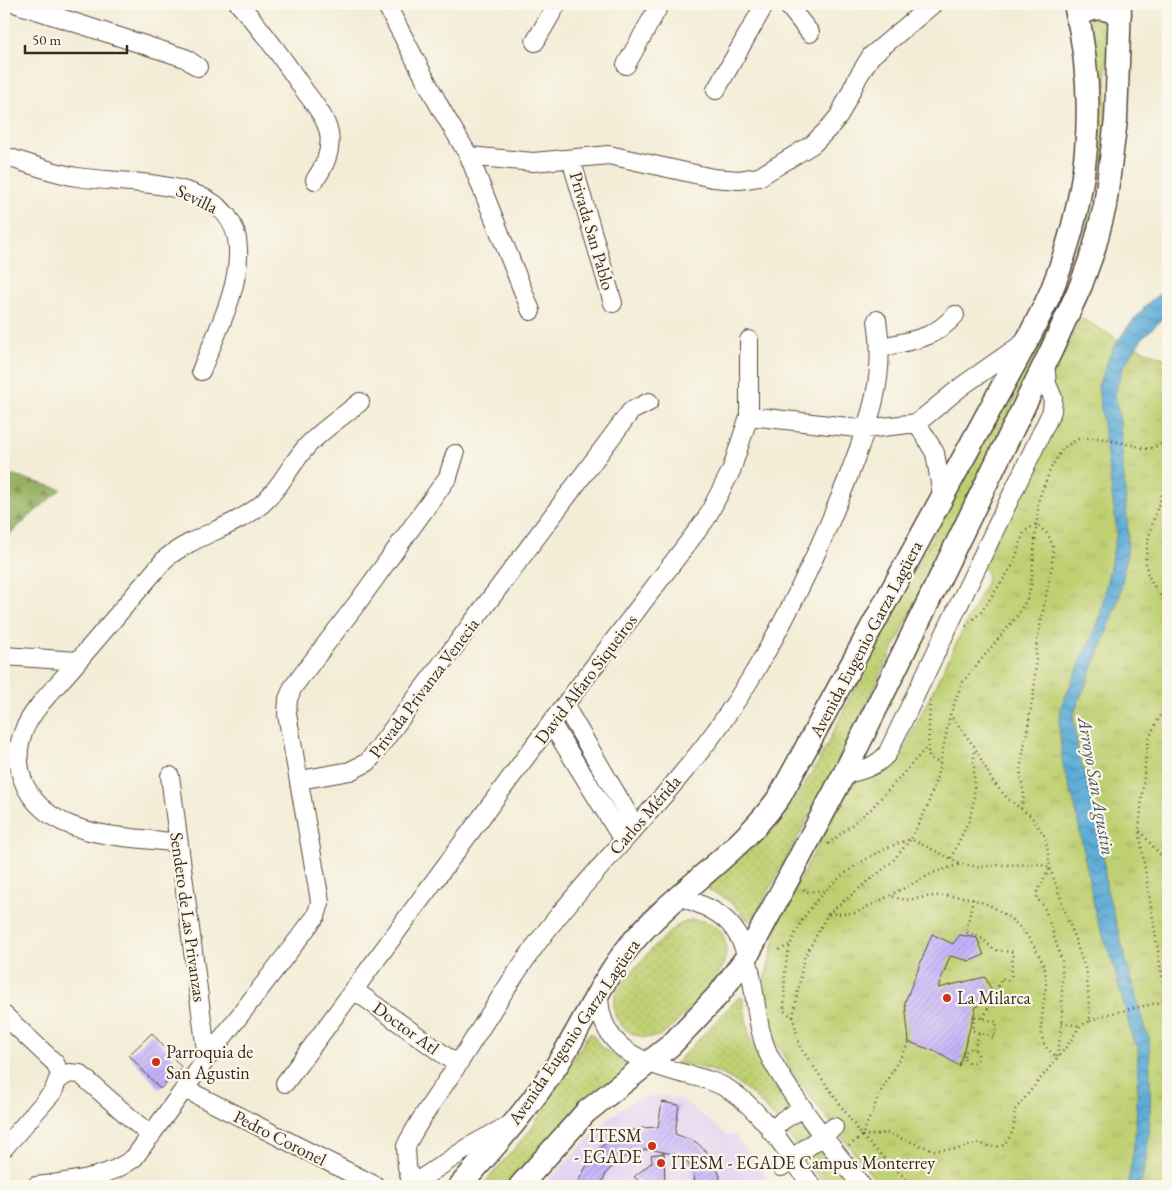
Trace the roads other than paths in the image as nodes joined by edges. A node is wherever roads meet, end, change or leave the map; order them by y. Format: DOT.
graph roads {
  1 [pos="17,4"];
  2 [pos="239,4"];
  3 [pos="386,4"];
  4 [pos="557,4"];
  5 [pos="660,4"];
  6 [pos="765,4"];
  7 [pos="787,4"];
  8 [pos="933,4"];
  9 [pos="1075,8"];
  10 [pos="1120,9"];
  11 [pos="810,34"];
  12 [pos="535,42"];
  13 [pos="626,65"];
  14 [pos="198,67"];
  15 [pos="716,90"];
  16 [pos="4,156"];
  17 [pos="469,156"];
  18 [pos="571,158"];
  19 [pos="315,180"];
  20 [pos="613,303"];
  21 [pos="531,311"];
  22 [pos="955,315"];
  23 [pos="877,320"];
  24 [pos="749,340"];
  25 [pos="1027,341"];
  26 [pos="882,347"];
  27 [pos="1045,362"];
  28 [pos="201,371"];
  29 [pos="360,402"];
  30 [pos="649,402"];
  31 [pos="749,416"];
  32 [pos="916,423"];
  33 [pos="866,429"];
  34 [pos="455,454"];
  35 [pos="942,495"];
  36 [pos="4,656"];
  37 [pos="78,660"];
  38 [pos="565,706"];
  39 [pos="551,723"];
  40 [pos="11,754"];
  41 [pos="844,774"];
  42 [pos="170,776"];
  43 [pos="300,780"];
  44 [pos="635,826"];
  45 [pos="623,840"];
  46 [pos="178,843"];
  47 [pos="681,896"];
  48 [pos="746,958"];
  49 [pos="354,990"];
  50 [pos="599,994"];
  51 [pos="4,1015"];
  52 [pos="207,1058"];
  53 [pos="650,1062"];
  54 [pos="458,1065"];
  55 [pos="60,1079"];
  56 [pos="285,1083"];
  57 [pos="185,1089"];
  58 [pos="803,1108"];
  59 [pos="516,1122"];
  60 [pos="828,1131"];
  61 [pos="771,1132"];
  62 [pos="151,1136"];
  63 [pos="4,1148"];
  64 [pos="786,1163"];
  65 [pos="411,1185"];
  66 [pos="36,1186"];
  67 [pos="376,1186"];
  68 [pos="460,1186"];
  69 [pos="520,1186"];
  70 [pos="812,1186"];
  71 [pos="862,1186"];
  1 -- 14 [label="street"];
  2 -- 19 [label="street"];
  3 -- 17 [label="street"];
  4 -- 12 [label="street"];
  5 -- 13 [label="street"];
  6 -- 15 [label="street"];
  7 -- 11 [label="street"];
  8 -- 18 [label="street"];
  9 -- 10 [label="main road"];
  9 -- 25 [label="main road, Avenida Eugenio Garza Lagüera"];
  10 -- 27 [label="main road, Avenida Eugenio Garza Lagüera"];
  16 -- 28 [label="street, Sevilla"];
  17 -- 18 [label="street"];
  17 -- 21 [label="street"];
  18 -- 20 [label="street, Privada San Pablo"];
  22 -- 26 [label="street"];
  23 -- 26 [label="street, Carlos Mérida"];
  24 -- 31 [label="street, David Alfaro Siqueiros"];
  25 -- 32 [label="street"];
  25 -- 35 [label="main road, Avenida Eugenio Garza Lagüera"];
  26 -- 33 [label="street, Carlos Mérida"];
  27 -- 41 [label="main road, Avenida Eugenio Garza Lagüera"];
  27 -- 41 [label="street"];
  29 -- 37 [label="street"];
  30 -- 43 [label="street, Privada Privanza Venecia"];
  31 -- 33 [label="street"];
  31 -- 38 [label="street, David Alfaro Siqueiros"];
  32 -- 33 [label="street"];
  32 -- 35 [label="street"];
  33 -- 44 [label="street, Carlos Mérida"];
  34 -- 43 [label="street"];
  35 -- 47 [label="main road, Avenida Eugenio Garza Lagüera"];
  36 -- 37 [label="street"];
  37 -- 40 [label="street"];
  38 -- 39 [label="street, David Alfaro Siqueiros"];
  38 -- 44 [label="street"];
  39 -- 45 [label="street"];
  39 -- 49 [label="street, David Alfaro Siqueiros"];
  40 -- 46 [label="street"];
  41 -- 48 [label="main road, Avenida Eugenio Garza Lagüera"];
  42 -- 46 [label="street, Sendero de Las Privanzas"];
  43 -- 52 [label="street"];
  44 -- 45 [label="street, Carlos Mérida"];
  45 -- 54 [label="street, Carlos Mérida"];
  46 -- 52 [label="street, Sendero de Las Privanzas"];
  47 -- 48 [label="street"];
  47 -- 50 [label="main road, Avenida Eugenio Garza Lagüera"];
  48 -- 53 [label="main road, Avenida Eugenio Garza Lagüera"];
  48 -- 58 [label="street"];
  49 -- 54 [label="street, Doctor Atl"];
  49 -- 56 [label="street, David Alfaro Siqueiros"];
  50 -- 53 [label="street"];
  50 -- 59 [label="main road, Avenida Eugenio Garza Lagüera"];
  51 -- 55 [label="street"];
  52 -- 57 [label="street"];
  53 -- 61 [label="street"];
  53 -- 69 [label="main road, Avenida Eugenio Garza Lagüera"];
  54 -- 65 [label="street, Carlos Mérida"];
  55 -- 62 [label="street"];
  55 -- 63 [label="street"];
  57 -- 62 [label="street"];
  57 -- 67 [label="street, Pedro Coronel"];
  58 -- 60 [label="street"];
  58 -- 61 [label="street"];
  59 -- 65 [label="street"];
  59 -- 68 [label="main road, Avenida Eugenio Garza Lagüera"];
  60 -- 64 [label="street"];
  60 -- 71 [label="street"];
  61 -- 64 [label="street"];
  62 -- 66 [label="street"];
  64 -- 70 [label="street"];
}
